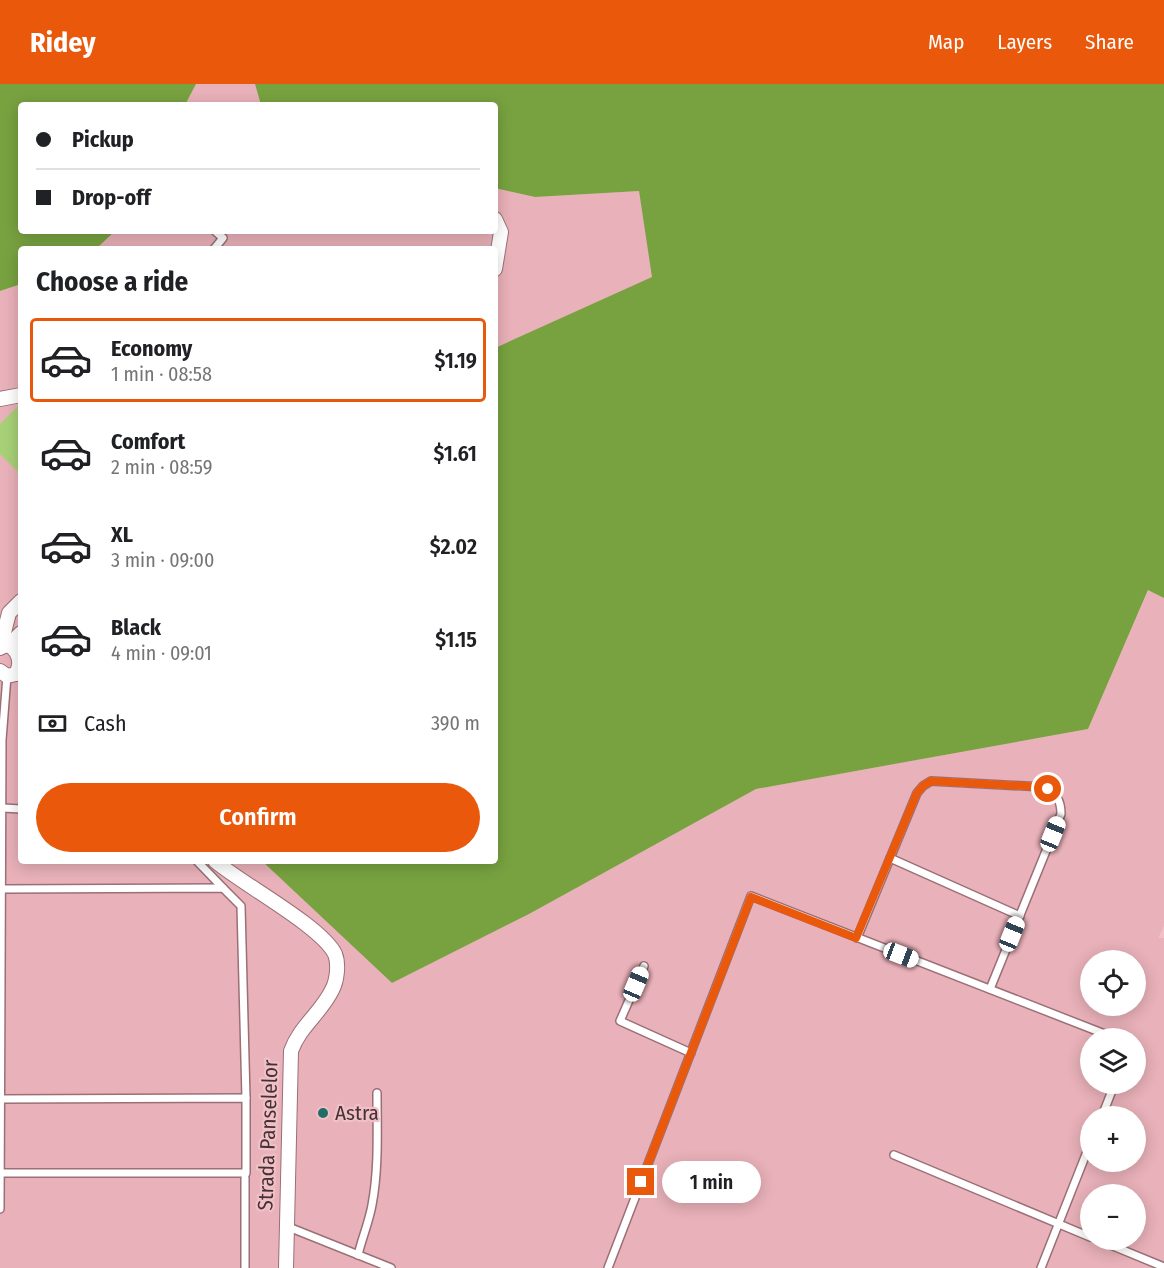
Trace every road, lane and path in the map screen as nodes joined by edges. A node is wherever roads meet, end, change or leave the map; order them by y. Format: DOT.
graph roads {
  1 [pos="498,226"];
  2 [pos="218,234"];
  3 [pos="216,246"];
  4 [pos="498,250"];
  5 [pos="18,395"];
  6 [pos="0,399"];
  7 [pos="18,604"];
  8 [pos="18,635"];
  9 [pos="3,647"];
  10 [pos="18,656"];
  11 [pos="11,675"];
  12 [pos="1,723"];
  13 [pos="3,808"];
  14 [pos="18,809"];
  15 [pos="890,858"];
  16 [pos="200,864"];
  17 [pos="219,864"];
  18 [pos="223,888"];
  19 [pos="3,890"];
  20 [pos="1020,916"];
  21 [pos="856,938"];
  22 [pos="644,966"];
  23 [pos="990,989"];
  24 [pos="1,998"];
  25 [pos="1089,1028"];
  26 [pos="691,1053"];
  27 [pos="377,1093"];
  28 [pos="246,1098"];
  29 [pos="1,1099"];
  30 [pos="894,1155"];
  31 [pos="1080,1170"];
  32 [pos="1,1173"];
  33 [pos="245,1178"];
  34 [pos="0,1209"];
  35 [pos="1059,1224"];
  36 [pos="286,1226"];
  37 [pos="1080,1233"];
  38 [pos="1123,1250"];
  39 [pos="358,1255"];
  40 [pos="1164,1267"];
  41 [pos="245,1268"];
  42 [pos="286,1268"];
  43 [pos="391,1268"];
  44 [pos="608,1268"];
  45 [pos="1041,1268"];
  1 -- 4 [label="street"];
  2 -- 3 [label="lane"];
  5 -- 6 [label="street"];
  7 -- 9 [label="street"];
  8 -- 9 [label="street"];
  9 -- 10 [label="street"];
  11 -- 12 [label="lane"];
  12 -- 13 [label="lane"];
  13 -- 14 [label="lane"];
  13 -- 19 [label="lane"];
  15 -- 20 [label="lane"];
  15 -- 20 [label="lane"];
  15 -- 21 [label="lane"];
  16 -- 18 [label="lane"];
  17 -- 36 [label="street, Strada Panselelor"];
  18 -- 19 [label="lane"];
  18 -- 28 [label="lane"];
  19 -- 24 [label="lane"];
  20 -- 23 [label="lane"];
  21 -- 23 [label="lane"];
  21 -- 26 [label="lane"];
  22 -- 26 [label="lane"];
  23 -- 25 [label="lane"];
  24 -- 29 [label="lane"];
  26 -- 44 [label="lane"];
  27 -- 39 [label="lane"];
  28 -- 29 [label="lane"];
  28 -- 32 [label="lane"];
  29 -- 32 [label="lane"];
  30 -- 35 [label="lane"];
  31 -- 35 [label="lane"];
  32 -- 34 [label="lane"];
  33 -- 41 [label="lane"];
  35 -- 37 [label="lane"];
  35 -- 45 [label="lane"];
  36 -- 39 [label="lane"];
  36 -- 42 [label="street, Strada Panselelor"];
  38 -- 40 [label="lane"];
  39 -- 43 [label="lane"];
}
